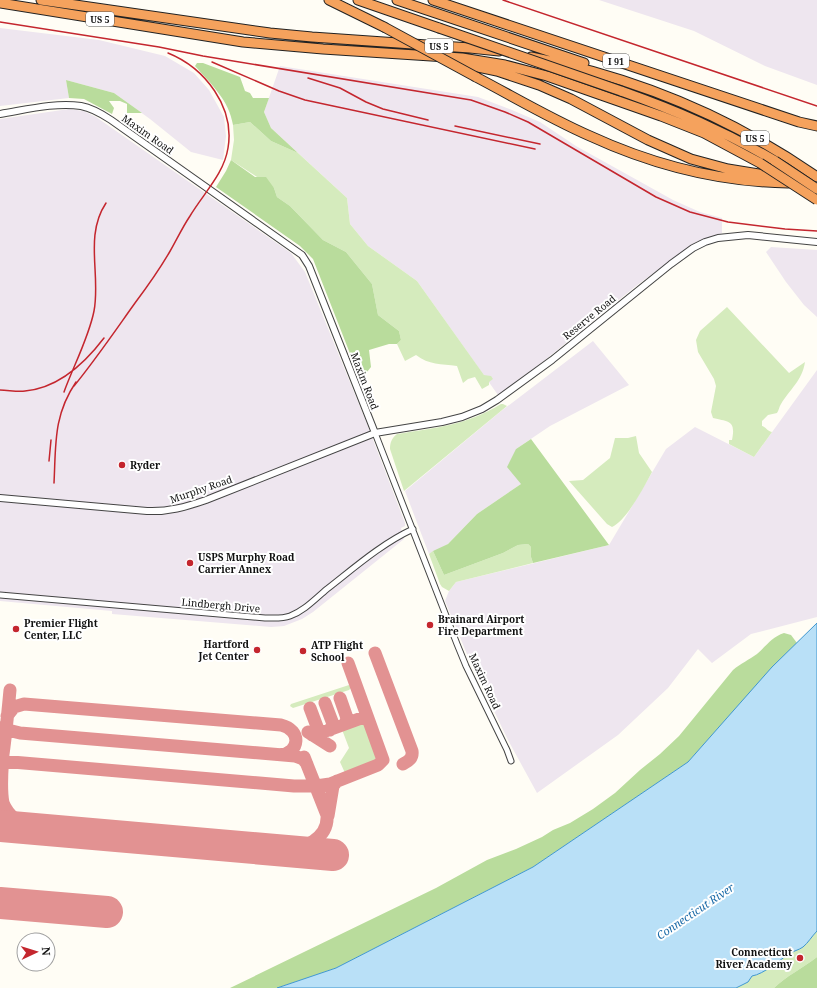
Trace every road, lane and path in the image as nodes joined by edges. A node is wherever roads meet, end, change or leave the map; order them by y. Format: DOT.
graph roads {
  1 [pos="41,0"];
  2 [pos="329,0"];
  3 [pos="358,0"];
  4 [pos="397,0"];
  5 [pos="433,0"];
  6 [pos="0,3"];
  7 [pos="384,53"];
  8 [pos="0,114"];
  9 [pos="718,119"];
  10 [pos="817,126"];
  11 [pos="816,183"];
  12 [pos="796,184"];
  13 [pos="817,200"];
  14 [pos="817,242"];
  15 [pos="375,433"];
  16 [pos="0,498"];
  17 [pos="413,529"];
  18 [pos="0,595"];
  19 [pos="511,761"];
  1 -- 9 [label="highway, US 5"];
  2 -- 12 [label="highway, bridge"];
  3 -- 11 [label="highway, bridge"];
  4 -- 9 [label="highway"];
  5 -- 10 [label="highway, I 91"];
  6 -- 7 [label="highway, US 5"];
  7 -- 12 [label="highway, bridge"];
  7 -- 13 [label="highway, US 5, bridge"];
  8 -- 15 [label="street, Maxim Road"];
  9 -- 11 [label="highway, US 5"];
  11 -- 12 [label="highway, bridge"];
  14 -- 15 [label="street, Reserve Road"];
  15 -- 16 [label="street, Murphy Road"];
  15 -- 17 [label="street, Maxim Road"];
  17 -- 18 [label="street, Lindbergh Drive"];
  17 -- 19 [label="street, Maxim Road"];
}
